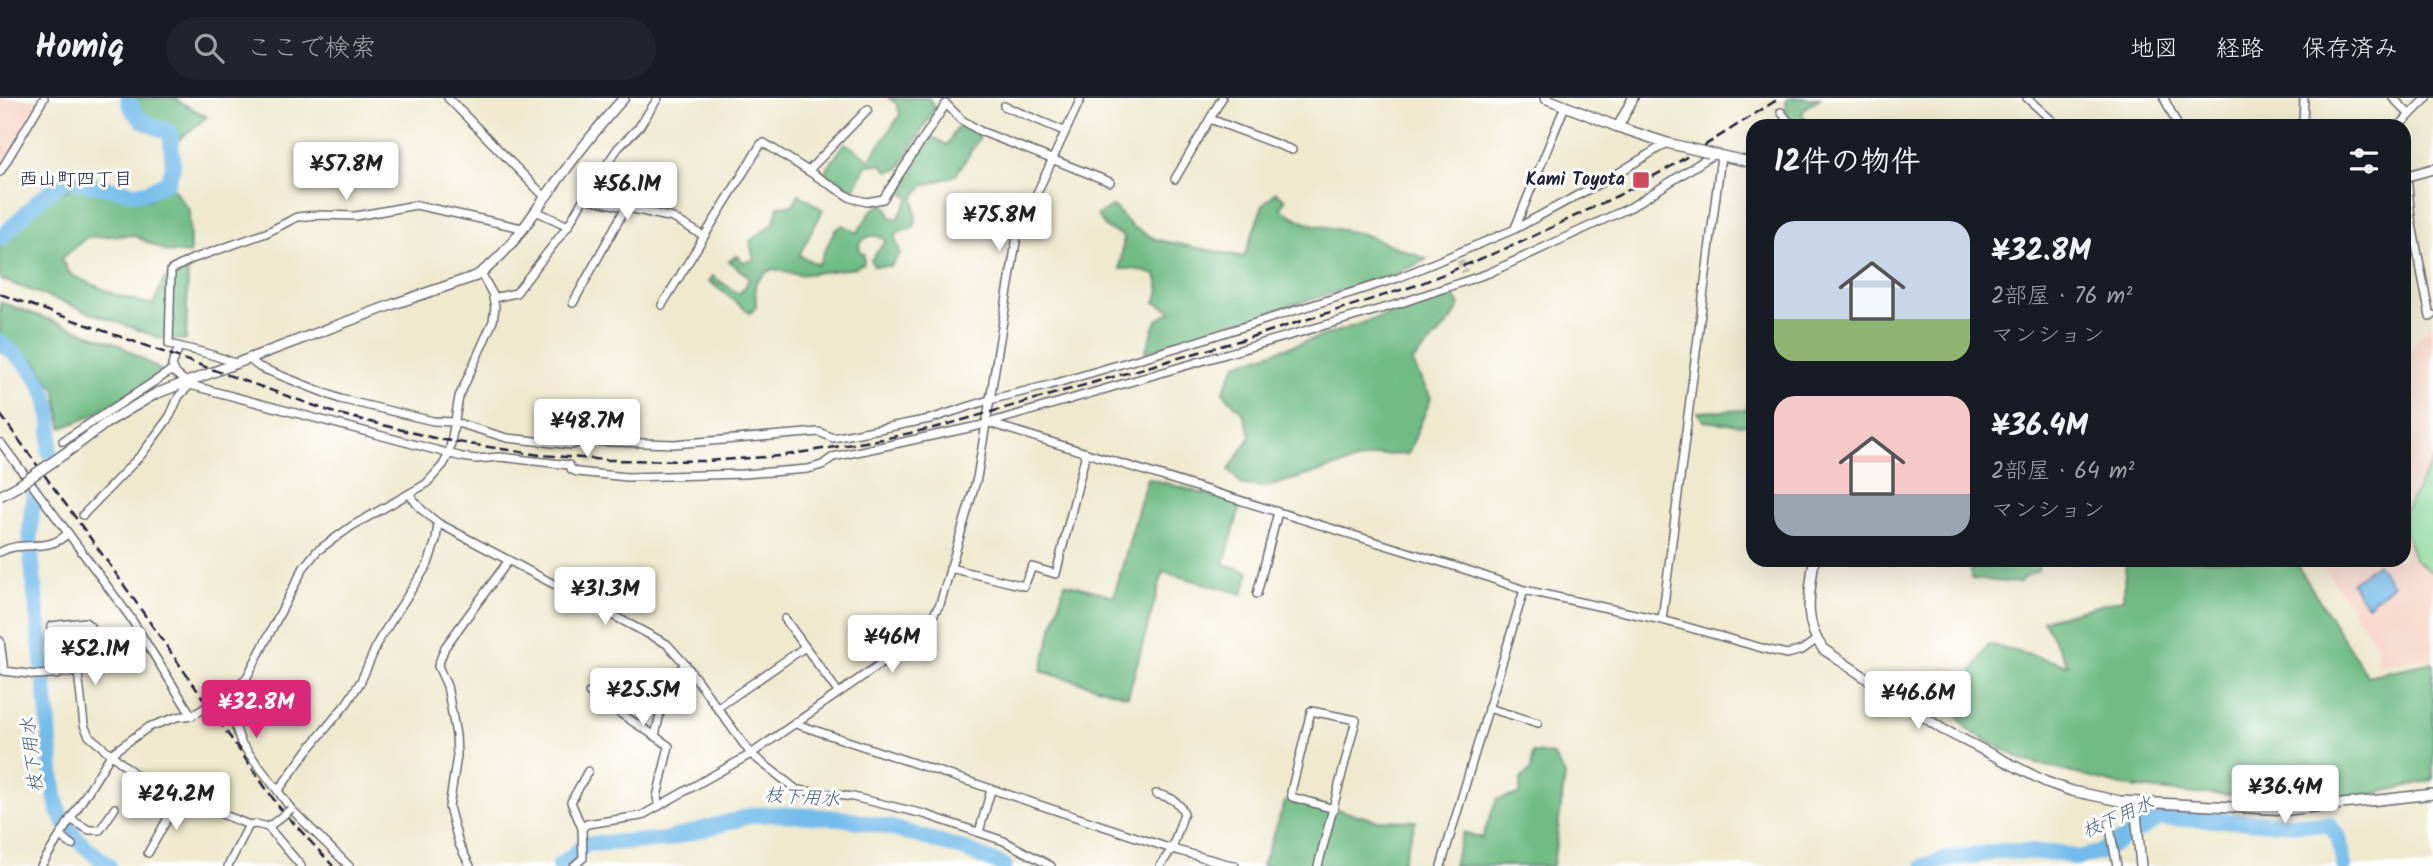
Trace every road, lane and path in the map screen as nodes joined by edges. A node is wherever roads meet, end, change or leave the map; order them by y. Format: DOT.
graph roads {
  1 [pos="44,98"];
  2 [pos="448,98"];
  3 [pos="624,98"];
  4 [pos="658,98"];
  5 [pos="1081,98"];
  6 [pos="1222,98"];
  7 [pos="1545,98"];
  8 [pos="1633,98"];
  9 [pos="2027,98"];
  10 [pos="2164,98"];
  11 [pos="2304,98"];
  12 [pos="2393,98"];
  13 [pos="2427,98"];
  14 [pos="1004,106"];
  15 [pos="1565,106"];
  16 [pos="868,109"];
  17 [pos="1781,112"];
  18 [pos="2410,115"];
  19 [pos="1210,119"];
  20 [pos="1786,119"];
  21 [pos="2050,119"];
  22 [pos="2174,119"];
  23 [pos="2303,119"];
  24 [pos="2406,119"];
  25 [pos="1618,127"];
  26 [pos="1064,131"];
  27 [pos="1667,143"];
  28 [pos="1292,150"];
  29 [pos="1714,155"];
  30 [pos="1051,159"];
  31 [pos="1746,161"];
  32 [pos="2433,169"];
  33 [pos="808,171"];
  34 [pos="0,172"];
  35 [pos="2411,176"];
  36 [pos="1175,179"];
  37 [pos="1110,182"];
  38 [pos="545,197"];
  39 [pos="584,198"];
  40 [pos="626,207"];
  41 [pos="536,211"];
  42 [pos="2411,219"];
  43 [pos="568,226"];
  44 [pos="522,229"];
  45 [pos="1515,229"];
  46 [pos="704,236"];
  47 [pos="1465,272"];
  48 [pos="481,273"];
  49 [pos="1469,280"];
  50 [pos="494,298"];
  51 [pos="573,303"];
  52 [pos="662,305"];
  53 [pos="2433,315"];
  54 [pos="179,347"];
  55 [pos="248,358"];
  56 [pos="234,363"];
  57 [pos="175,372"];
  58 [pos="188,383"];
  59 [pos="989,400"];
  60 [pos="454,422"];
  61 [pos="988,423"];
  62 [pos="63,441"];
  63 [pos="0,443"];
  64 [pos="1086,453"];
  65 [pos="449,454"];
  66 [pos="409,494"];
  67 [pos="0,496"];
  68 [pos="1278,512"];
  69 [pos="83,515"];
  70 [pos="438,523"];
  71 [pos="68,533"];
  72 [pos="0,552"];
  73 [pos="509,560"];
  74 [pos="1813,567"];
  75 [pos="950,568"];
  76 [pos="1524,590"];
  77 [pos="1257,594"];
  78 [pos="785,619"];
  79 [pos="1662,620"];
  80 [pos="1816,640"];
  81 [pos="0,641"];
  82 [pos="805,647"];
  83 [pos="686,665"];
  84 [pos="78,672"];
  85 [pos="55,675"];
  86 [pos="838,692"];
  87 [pos="589,693"];
  88 [pos="220,698"];
  89 [pos="717,708"];
  90 [pos="1488,708"];
  91 [pos="195,715"];
  92 [pos="1538,723"];
  93 [pos="796,724"];
  94 [pos="655,736"];
  95 [pos="112,753"];
  96 [pos="751,754"];
  97 [pos="588,771"];
  98 [pos="992,790"];
  99 [pos="278,791"];
  100 [pos="1156,794"];
  101 [pos="2433,794"];
  102 [pos="180,797"];
  103 [pos="2135,802"];
  104 [pos="659,806"];
  105 [pos="115,808"];
  106 [pos="291,808"];
  107 [pos="1334,809"];
  108 [pos="70,819"];
  109 [pos="2109,823"];
  110 [pos="249,825"];
  111 [pos="268,827"];
  112 [pos="582,831"];
  113 [pos="979,832"];
  114 [pos="60,835"];
  115 [pos="72,845"];
  116 [pos="1172,849"];
  117 [pos="148,853"];
  118 [pos="292,863"];
  119 [pos="41,866"];
  120 [pos="228,866"];
  121 [pos="301,866"];
  122 [pos="349,866"];
  123 [pos="470,866"];
  124 [pos="574,866"];
  125 [pos="1051,866"];
  126 [pos="1160,866"];
  127 [pos="1235,866"];
  128 [pos="1318,866"];
  129 [pos="1441,866"];
  130 [pos="2117,866"];
  131 [pos="2141,866"];
  1 -- 34 [label="street"];
  2 -- 38 [label="street"];
  3 -- 38 [label="street"];
  4 -- 39 [label="street"];
  5 -- 26 [label="street"];
  6 -- 19 [label="street"];
  7 -- 15 [label="street"];
  8 -- 25 [label="street"];
  9 -- 21 [label="street"];
  10 -- 22 [label="street"];
  11 -- 23 [label="street"];
  12 -- 18 [label="street"];
  13 -- 18 [label="street"];
  14 -- 26 [label="street"];
  15 -- 25 [label="street"];
  15 -- 45 [label="street"];
  16 -- 33 [label="street"];
  17 -- 20 [label="street"];
  18 -- 24 [label="street"];
  19 -- 28 [label="street"];
  19 -- 36 [label="street"];
  25 -- 27 [label="street"];
  26 -- 30 [label="street"];
  27 -- 29 [label="street, bridge"];
  27 -- 45 [label="street"];
  29 -- 31 [label="street"];
  29 -- 49 [label="street"];
  29 -- 79 [label="street"];
  30 -- 33 [label="street"];
  30 -- 37 [label="street"];
  30 -- 59 [label="street"];
  32 -- 35 [label="street"];
  33 -- 46 [label="street"];
  38 -- 41 [label="street"];
  39 -- 40 [label="street"];
  39 -- 43 [label="street"];
  40 -- 46 [label="street"];
  40 -- 51 [label="street"];
  41 -- 43 [label="street"];
  41 -- 44 [label="street"];
  42 -- 53 [label="street"];
  43 -- 50 [label="street"];
  44 -- 48 [label="street"];
  44 -- 54 [label="street"];
  45 -- 59 [label="street"];
  46 -- 52 [label="street"];
  47 -- 49 [label="street"];
  48 -- 50 [label="street"];
  48 -- 55 [label="street"];
  49 -- 61 [label="street"];
  50 -- 60 [label="street"];
  54 -- 56 [label="street"];
  54 -- 57 [label="street"];
  55 -- 56 [label="street"];
  55 -- 60 [label="street"];
  56 -- 58 [label="street"];
  57 -- 58 [label="street"];
  57 -- 62 [label="street"];
  58 -- 65 [label="street"];
  58 -- 67 [label="street, bridge"];
  58 -- 69 [label="street"];
  59 -- 60 [label="street"];
  59 -- 61 [label="street"];
  60 -- 65 [label="street"];
  61 -- 64 [label="street"];
  61 -- 65 [label="street"];
  61 -- 75 [label="street"];
  63 -- 71 [label="street"];
  64 -- 68 [label="street"];
  64 -- 75 [label="street"];
  65 -- 66 [label="street"];
  66 -- 70 [label="street"];
  66 -- 88 [label="street"];
  68 -- 76 [label="street"];
  68 -- 77 [label="street"];
  70 -- 73 [label="street"];
  70 -- 99 [label="street"];
  71 -- 72 [label="street"];
  71 -- 91 [label="street"];
  73 -- 83 [label="street"];
  73 -- 123 [label="street"];
  74 -- 80 [label="street"];
  75 -- 86 [label="street"];
  76 -- 79 [label="street"];
  76 -- 90 [label="street"];
  78 -- 82 [label="street"];
  79 -- 80 [label="street"];
  80 -- 103 [label="street"];
  81 -- 85 [label="street"];
  82 -- 86 [label="street"];
  82 -- 89 [label="street"];
  83 -- 89 [label="street"];
  83 -- 94 [label="street"];
  84 -- 85 [label="street"];
  84 -- 85 [label="street"];
  84 -- 95 [label="street"];
  86 -- 93 [label="street"];
  87 -- 94 [label="street"];
  88 -- 91 [label="street, bridge"];
  88 -- 99 [label="street"];
  89 -- 96 [label="street"];
  90 -- 92 [label="street"];
  90 -- 129 [label="street"];
  91 -- 95 [label="street"];
  93 -- 96 [label="street"];
  93 -- 98 [label="street"];
  94 -- 104 [label="street"];
  95 -- 102 [label="street"];
  95 -- 108 [label="street"];
  96 -- 104 [label="street"];
  96 -- 113 [label="street"];
  97 -- 112 [label="street"];
  98 -- 113 [label="street"];
  98 -- 116 [label="street"];
  99 -- 106 [label="street"];
  100 -- 116 [label="street"];
  101 -- 103 [label="street"];
  102 -- 110 [label="street"];
  102 -- 117 [label="street"];
  103 -- 131 [label="street"];
  104 -- 112 [label="street"];
  105 -- 108 [label="street"];
  106 -- 111 [label="street, bridge"];
  106 -- 122 [label="street"];
  107 -- 107 [label="street"];
  107 -- 128 [label="street"];
  108 -- 114 [label="street"];
  109 -- 130 [label="street"];
  110 -- 111 [label="street"];
  110 -- 120 [label="street"];
  111 -- 118 [label="street"];
  112 -- 124 [label="street"];
  113 -- 125 [label="street"];
  114 -- 115 [label="street"];
  114 -- 119 [label="street"];
  116 -- 126 [label="street"];
  116 -- 127 [label="street"];
  118 -- 121 [label="street"];
}
